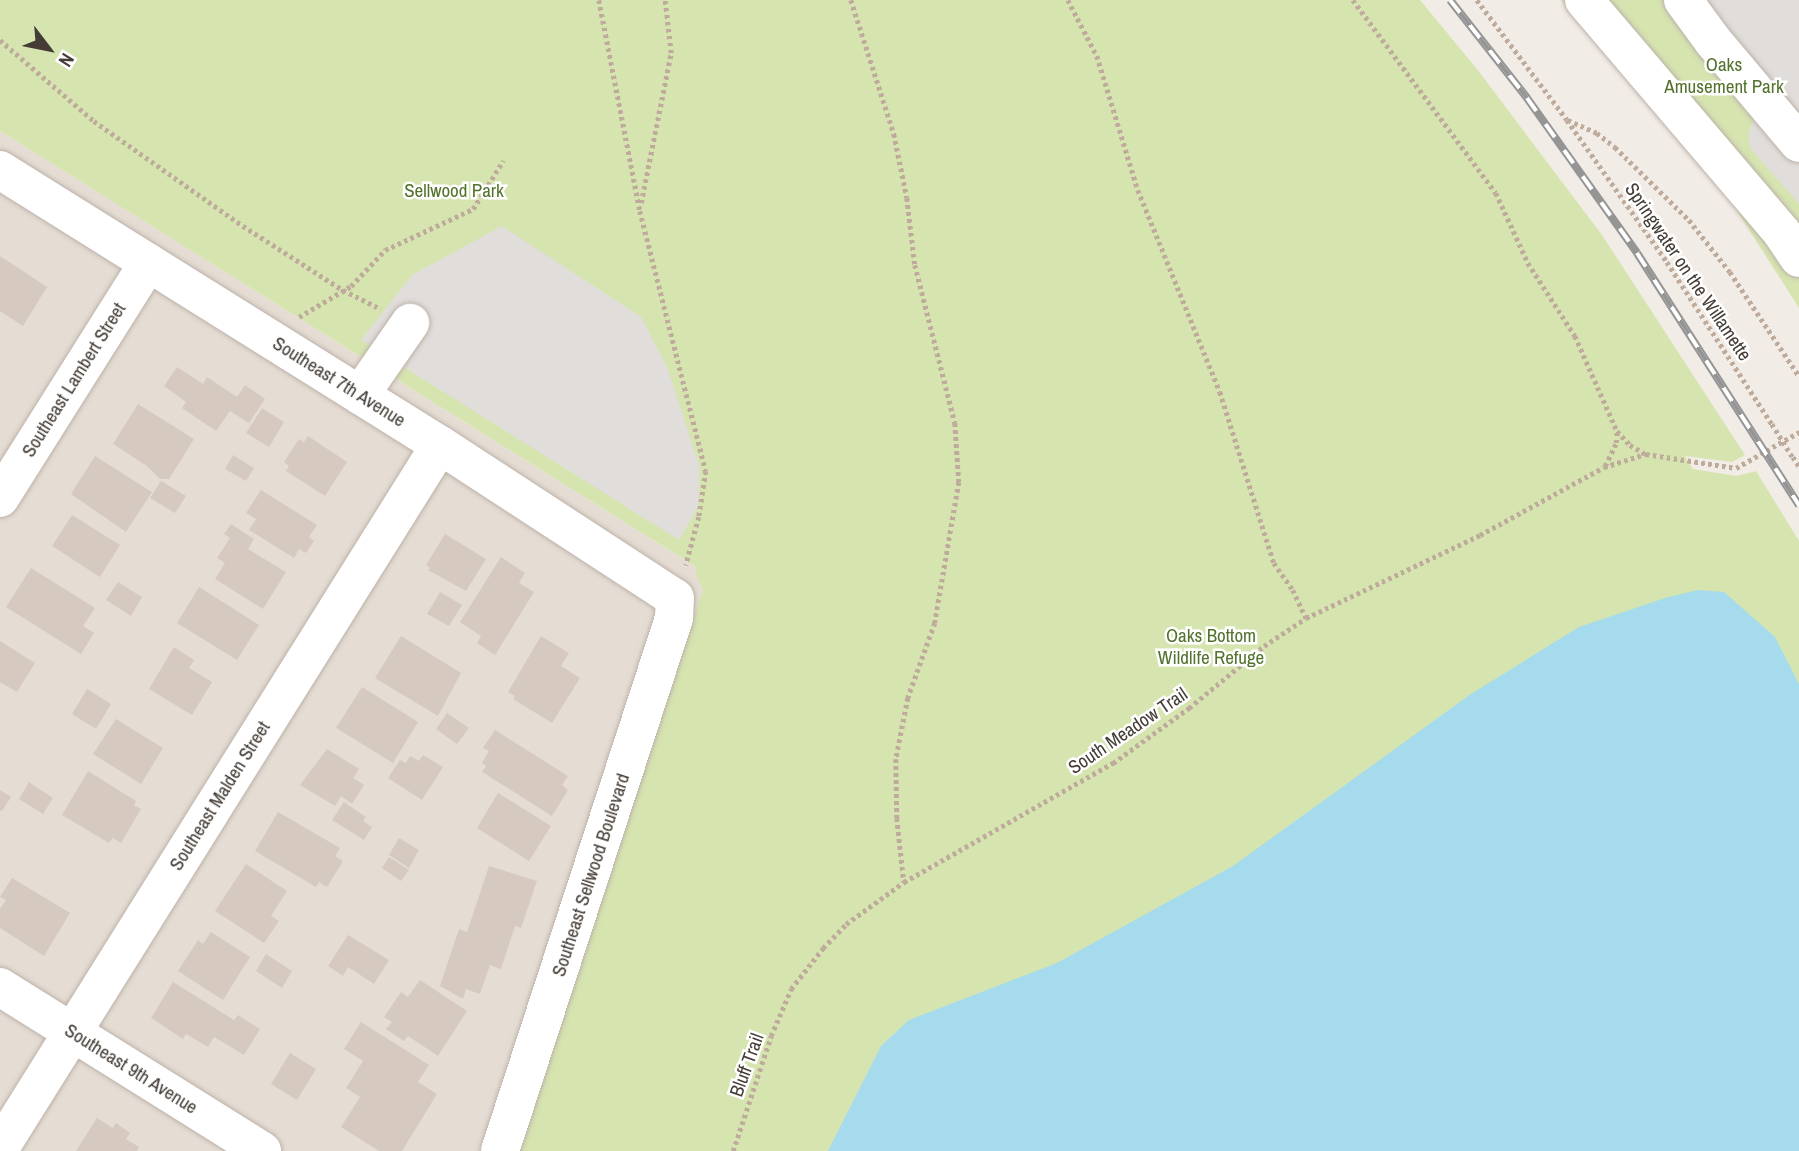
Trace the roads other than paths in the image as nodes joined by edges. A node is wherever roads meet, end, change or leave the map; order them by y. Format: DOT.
graph roads {
  1 [pos="1584,0"];
  2 [pos="1683,0"];
  3 [pos="1799,142"];
  4 [pos="0,170"];
  5 [pos="1799,258"];
  6 [pos="148,263"];
  7 [pos="410,323"];
  8 [pos="360,395"];
  9 [pos="440,445"];
  10 [pos="0,498"];
  11 [pos="675,597"];
  12 [pos="0,987"];
  13 [pos="73,1032"];
  14 [pos="0,1148"];
  15 [pos="262,1151"];
  16 [pos="500,1151"];
  1 -- 5 [label="street"];
  2 -- 3 [label="street"];
  4 -- 6 [label="street, Southeast 7th Avenue"];
  6 -- 8 [label="street, Southeast 7th Avenue"];
  6 -- 10 [label="street, Southeast Lambert Street"];
  7 -- 8 [label="street"];
  8 -- 9 [label="street, Southeast 7th Avenue"];
  9 -- 11 [label="street, Southeast 7th Avenue"];
  9 -- 13 [label="street, Southeast Malden Street"];
  11 -- 16 [label="street, Southeast Sellwood Boulevard"];
  12 -- 13 [label="street, Southeast 9th Avenue"];
  13 -- 14 [label="street, Southeast Malden Street"];
  13 -- 15 [label="street, Southeast 9th Avenue"];
}
